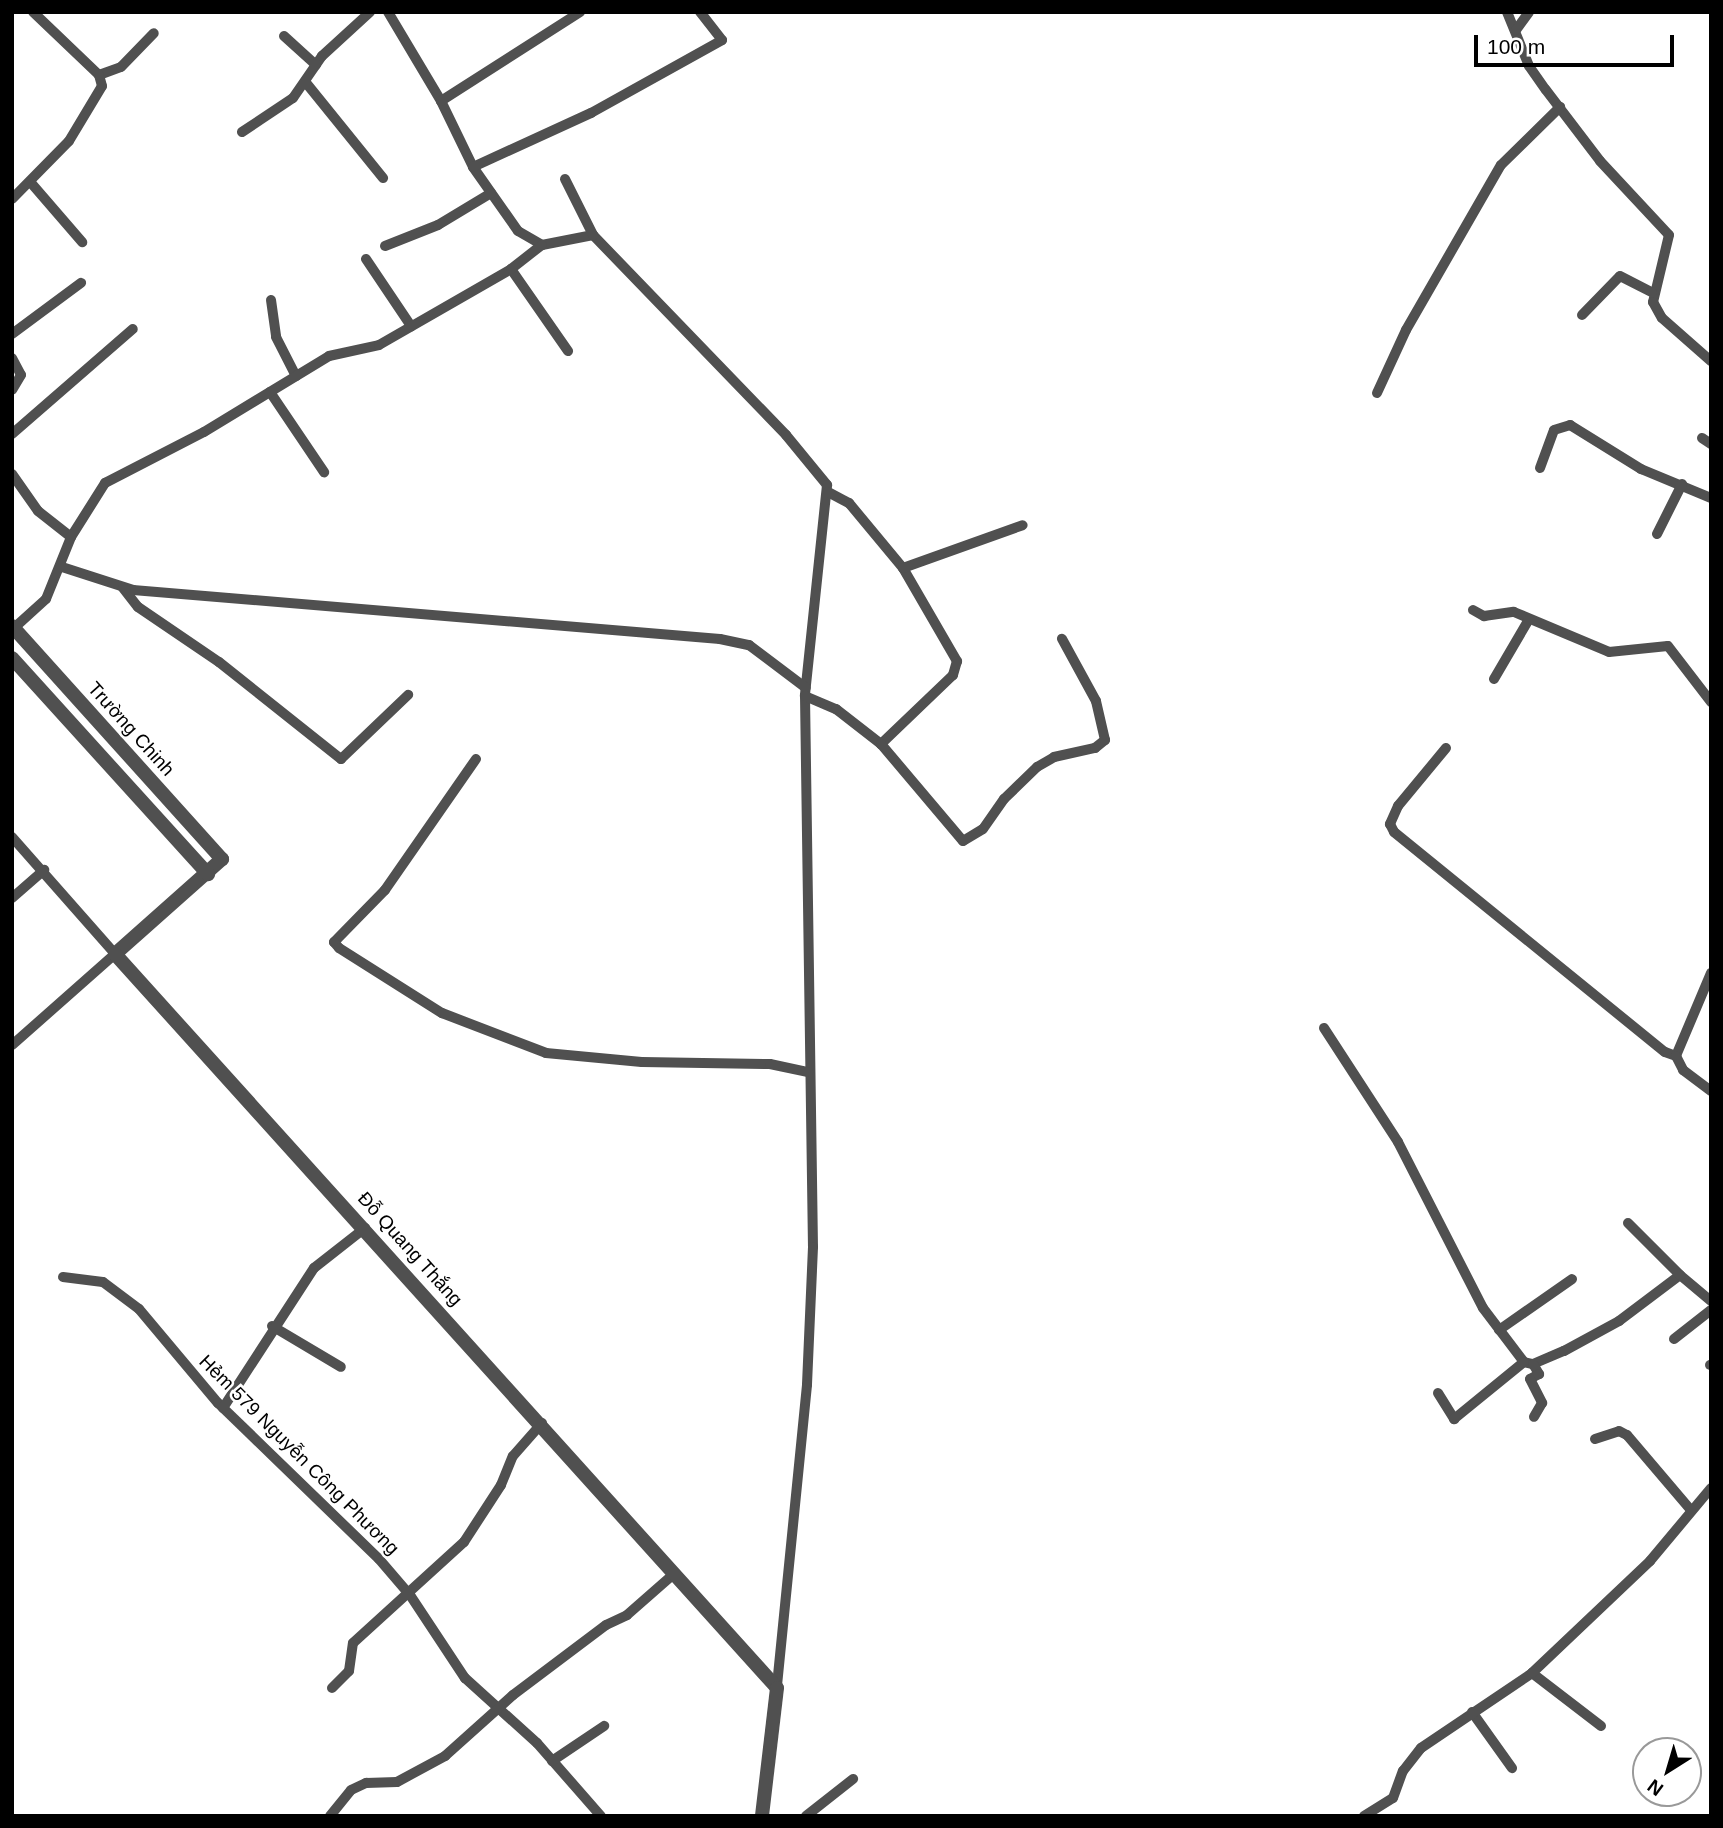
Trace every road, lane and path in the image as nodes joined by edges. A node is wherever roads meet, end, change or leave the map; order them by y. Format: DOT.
graph roads {
  1 [pos="33,12"];
  2 [pos="370,12"];
  3 [pos="388,12"];
  4 [pos="580,12"];
  5 [pos="700,12"];
  6 [pos="1507,12"];
  7 [pos="1529,12"];
  8 [pos="1516,30"];
  9 [pos="154,33"];
  10 [pos="284,36"];
  11 [pos="316,65"];
  12 [pos="99,75"];
  13 [pos="307,84"];
  14 [pos="441,101"];
  15 [pos="1560,107"];
  16 [pos="242,132"];
  17 [pos="473,167"];
  18 [pos="383,178"];
  19 [pos="565,179"];
  20 [pos="32,184"];
  21 [pos="491,193"];
  22 [pos="12,199"];
  23 [pos="593,235"];
  24 [pos="82,242"];
  25 [pos="385,246"];
  26 [pos="542,246"];
  27 [pos="366,259"];
  28 [pos="511,269"];
  29 [pos="80,283"];
  30 [pos="1652,292"];
  31 [pos="271,300"];
  32 [pos="1582,315"];
  33 [pos="411,326"];
  34 [pos="133,329"];
  35 [pos="12,334"];
  36 [pos="568,351"];
  37 [pos="12,358"];
  38 [pos="1711,361"];
  39 [pos="296,376"];
  40 [pos="12,390"];
  41 [pos="270,392"];
  42 [pos="1377,393"];
  43 [pos="12,434"];
  44 [pos="1540,468"];
  45 [pos="324,472"];
  46 [pos="12,474"];
  47 [pos="1682,484"];
  48 [pos="828,492"];
  49 [pos="1711,498"];
  50 [pos="1023,525"];
  51 [pos="1657,534"];
  52 [pos="71,537"];
  53 [pos="62,567"];
  54 [pos="903,568"];
  55 [pos="123,588"];
  56 [pos="1472,610"];
  57 [pos="1529,619"];
  58 [pos="13,627"];
  59 [pos="1062,639"];
  60 [pos="12,658"];
  61 [pos="1494,679"];
  62 [pos="806,692"];
  63 [pos="408,695"];
  64 [pos="1711,702"];
  65 [pos="881,744"];
  66 [pos="1446,748"];
  67 [pos="476,759"];
  68 [pos="12,837"];
  69 [pos="44,870"];
  70 [pos="208,874"];
  71 [pos="12,898"];
  72 [pos="115,954"];
  73 [pos="1711,973"];
  74 [pos="1324,1028"];
  75 [pos="12,1045"];
  76 [pos="1676,1056"];
  77 [pos="808,1072"];
  78 [pos="1711,1091"];
  79 [pos="1628,1223"];
  80 [pos="365,1228"];
  81 [pos="1680,1275"];
  82 [pos="63,1277"];
  83 [pos="1572,1279"];
  84 [pos="1710,1301"];
  85 [pos="272,1326"];
  86 [pos="1499,1329"];
  87 [pos="1674,1339"];
  88 [pos="1529,1363"];
  89 [pos="341,1367"];
  90 [pos="1438,1393"];
  91 [pos="223,1408"];
  92 [pos="1534,1417"];
  93 [pos="542,1423"];
  94 [pos="1595,1439"];
  95 [pos="1711,1488"];
  96 [pos="1690,1508"];
  97 [pos="675,1573"];
  98 [pos="410,1595"];
  99 [pos="1532,1673"];
  100 [pos="332,1688"];
  101 [pos="777,1688"];
  102 [pos="499,1708"];
  103 [pos="1472,1713"];
  104 [pos="604,1726"];
  105 [pos="1601,1726"];
  106 [pos="552,1761"];
  107 [pos="1512,1768"];
  108 [pos="853,1779"];
  109 [pos="330,1816"];
  110 [pos="601,1816"];
  111 [pos="762,1816"];
  112 [pos="806,1816"];
  113 [pos="1364,1816"];
  1 -- 12 [label="street"];
  2 -- 11 [label="street"];
  3 -- 14 [label="street"];
  4 -- 14 [label="street"];
  5 -- 17 [label="street"];
  6 -- 8 [label="street"];
  7 -- 8 [label="street"];
  8 -- 15 [label="street"];
  9 -- 12 [label="street"];
  10 -- 11 [label="street"];
  11 -- 13 [label="street"];
  12 -- 20 [label="street"];
  13 -- 16 [label="street"];
  13 -- 18 [label="street"];
  14 -- 17 [label="street"];
  15 -- 30 [label="street"];
  15 -- 42 [label="street"];
  17 -- 21 [label="street"];
  19 -- 23 [label="street"];
  20 -- 22 [label="street"];
  20 -- 24 [label="street"];
  21 -- 25 [label="street"];
  21 -- 26 [label="street"];
  23 -- 26 [label="street"];
  23 -- 48 [label="street"];
  26 -- 28 [label="street"];
  27 -- 33 [label="street"];
  28 -- 33 [label="street"];
  28 -- 36 [label="street"];
  29 -- 35 [label="street"];
  30 -- 32 [label="street"];
  30 -- 38 [label="street"];
  31 -- 39 [label="street"];
  33 -- 39 [label="street"];
  34 -- 43 [label="street"];
  37 -- 40 [label="street"];
  39 -- 41 [label="street"];
  41 -- 45 [label="street"];
  41 -- 52 [label="street"];
  44 -- 47 [label="street"];
  46 -- 52 [label="street"];
  47 -- 49 [label="street"];
  47 -- 51 [label="street"];
  48 -- 54 [label="street"];
  48 -- 62 [label="street"];
  50 -- 54 [label="street"];
  52 -- 53 [label="street"];
  53 -- 55 [label="street"];
  53 -- 58 [label="street"];
  54 -- 65 [label="street"];
  55 -- 62 [label="street"];
  55 -- 63 [label="street"];
  56 -- 57 [label="street"];
  57 -- 61 [label="street"];
  57 -- 64 [label="street"];
  58 -- 70 [label="street, Trường Chinh"];
  59 -- 65 [label="street"];
  60 -- 70 [label="street, Trường Chinh"];
  62 -- 65 [label="street"];
  62 -- 77 [label="street"];
  66 -- 76 [label="street"];
  67 -- 77 [label="street"];
  68 -- 69 [label="street, Đỗ Quang Thắng"];
  69 -- 71 [label="street"];
  69 -- 72 [label="street, Đỗ Quang Thắng"];
  70 -- 72 [label="street"];
  72 -- 75 [label="street"];
  72 -- 80 [label="street, Đỗ Quang Thắng"];
  73 -- 76 [label="street"];
  74 -- 86 [label="street"];
  76 -- 78 [label="street"];
  77 -- 101 [label="street"];
  79 -- 81 [label="street"];
  80 -- 85 [label="street"];
  80 -- 93 [label="street, Đỗ Quang Thắng"];
  81 -- 84 [label="street"];
  81 -- 88 [label="street"];
  82 -- 91 [label="street, Hẻm 579 Nguyễn Công Phương"];
  83 -- 86 [label="street"];
  84 -- 87 [label="street"];
  85 -- 89 [label="street"];
  85 -- 91 [label="street"];
  86 -- 88 [label="street"];
  88 -- 90 [label="street"];
  88 -- 92 [label="street"];
  91 -- 98 [label="street, Hẻm 579 Nguyễn Công Phương"];
  93 -- 97 [label="street, Đỗ Quang Thắng"];
  93 -- 98 [label="street"];
  94 -- 96 [label="street"];
  95 -- 96 [label="street"];
  96 -- 99 [label="street"];
  97 -- 101 [label="street, Đỗ Quang Thắng"];
  97 -- 102 [label="street"];
  98 -- 100 [label="street"];
  98 -- 102 [label="street, Hẻm 579 Nguyễn Công Phương"];
  99 -- 103 [label="street"];
  99 -- 105 [label="street"];
  101 -- 111 [label="street"];
  102 -- 106 [label="street, Hẻm 579 Nguyễn Công Phương"];
  102 -- 109 [label="street"];
  103 -- 107 [label="street"];
  103 -- 113 [label="street"];
  104 -- 106 [label="street"];
  106 -- 110 [label="street, Hẻm 579 Nguyễn Công Phương"];
  108 -- 112 [label="street"];
}
